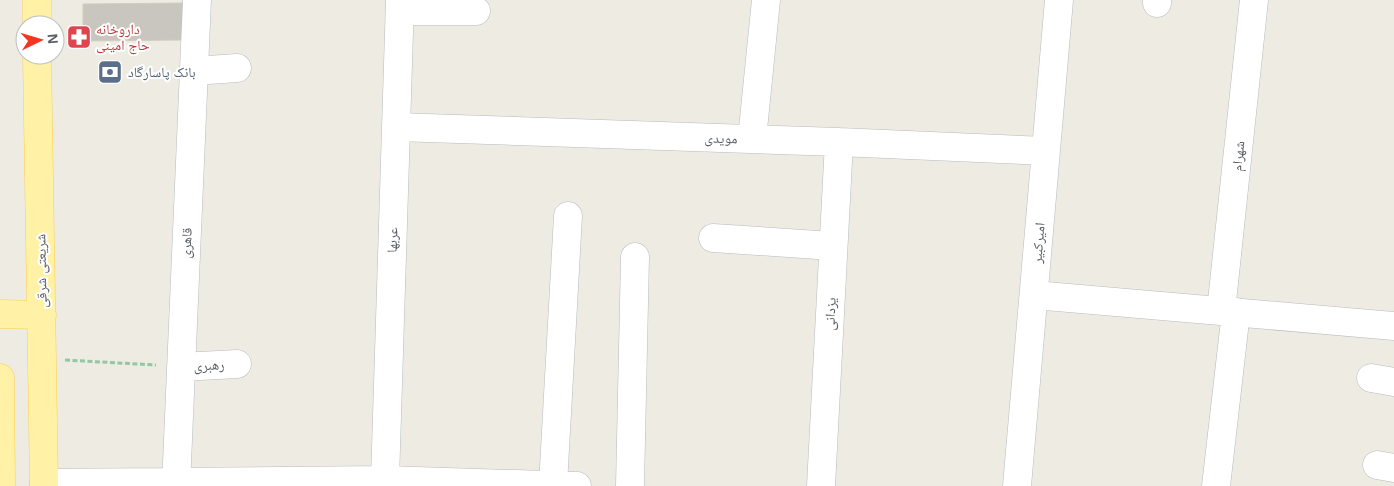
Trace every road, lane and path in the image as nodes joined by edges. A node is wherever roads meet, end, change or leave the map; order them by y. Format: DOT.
graph roads {
  1 [pos="37,0"];
  2 [pos="197,0"];
  3 [pos="766,0"];
  4 [pos="1059,0"];
  5 [pos="1254,0"];
  6 [pos="400,6"];
  7 [pos="476,11"];
  8 [pos="37,15"];
  9 [pos="37,65"];
  10 [pos="237,68"];
  11 [pos="194,71"];
  12 [pos="396,127"];
  13 [pos="752,139"];
  14 [pos="839,142"];
  15 [pos="1046,151"];
  16 [pos="568,216"];
  17 [pos="713,238"];
  18 [pos="834,246"];
  19 [pos="634,258"];
  20 [pos="1034,295"];
  21 [pos="1229,312"];
  22 [pos="0,314"];
  23 [pos="42,315"];
  24 [pos="1394,326"];
  25 [pos="42,358"];
  26 [pos="237,364"];
  27 [pos="181,367"];
  28 [pos="0,378"];
  29 [pos="0,459"];
  30 [pos="385,480"];
  31 [pos="44,484"];
  32 [pos="176,484"];
  33 [pos="284,484"];
  34 [pos="428,484"];
  35 [pos="553,485"];
  36 [pos="1,486"];
  37 [pos="577,486"];
  38 [pos="630,486"];
  39 [pos="821,486"];
  40 [pos="1017,486"];
  41 [pos="1216,486"];
  1 -- 8 [label="main road"];
  2 -- 11 [label="street, قاهری"];
  3 -- 13 [label="street"];
  4 -- 15 [label="street, امیرکبیر"];
  5 -- 21 [label="street, شهرام"];
  6 -- 7 [label="street"];
  6 -- 12 [label="street, عربها"];
  9 -- 23 [label="main road, شریعتی شرقی"];
  10 -- 11 [label="street"];
  11 -- 27 [label="street, قاهری"];
  12 -- 13 [label="street, مویدی"];
  12 -- 30 [label="street, عربها"];
  13 -- 14 [label="street, مویدی"];
  14 -- 15 [label="street, مویدی"];
  14 -- 18 [label="street, یزدانی"];
  15 -- 20 [label="street, امیرکبیر"];
  16 -- 35 [label="street"];
  17 -- 18 [label="street"];
  18 -- 39 [label="street, یزدانی"];
  19 -- 38 [label="street"];
  20 -- 21 [label="street"];
  20 -- 40 [label="street, امیرکبیر"];
  21 -- 24 [label="street"];
  21 -- 41 [label="street, شهرام"];
  22 -- 23 [label="main road"];
  23 -- 25 [label="main road, شریعتی شرقی"];
  25 -- 27 [label="path"];
  25 -- 31 [label="main road, شریعتی شرقی"];
  26 -- 27 [label="street, رهبری"];
  27 -- 32 [label="street, قاهری"];
  28 -- 29 [label="main road"];
  29 -- 36 [label="main road"];
  30 -- 33 [label="street"];
  30 -- 34 [label="street"];
  31 -- 32 [label="street"];
  32 -- 33 [label="street"];
  34 -- 35 [label="street"];
  35 -- 37 [label="street"];
}
